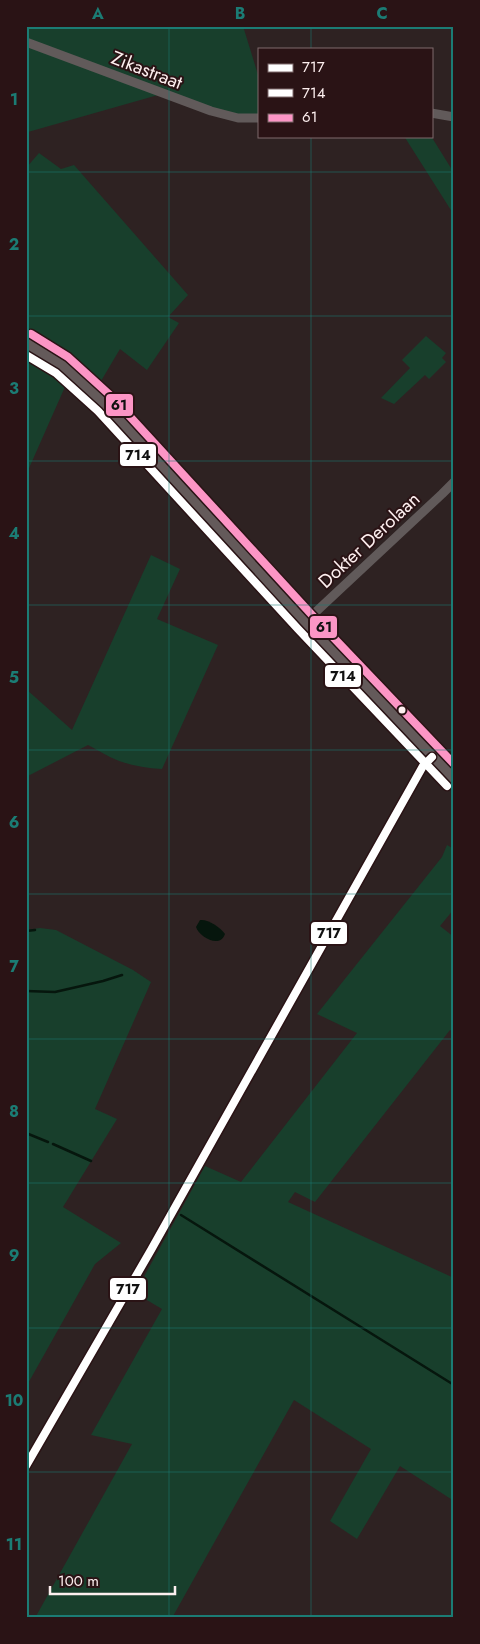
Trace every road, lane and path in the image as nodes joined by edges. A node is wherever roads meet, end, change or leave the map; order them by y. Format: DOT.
graph roads {
  1 [pos="26,42"];
  2 [pos="432,113"];
  3 [pos="454,117"];
  4 [pos="258,118"];
  5 [pos="26,343"];
  6 [pos="454,482"];
  7 [pos="305,622"];
  8 [pos="432,757"];
  9 [pos="454,779"];
  10 [pos="26,1466"];
  1 -- 4 [label="street, Zikastraat"];
  2 -- 3 [label="street"];
  5 -- 7 [label="main road"];
  6 -- 7 [label="street, Dokter Derolaan"];
  7 -- 8 [label="main road"];
  8 -- 9 [label="main road"];
  8 -- 10 [label="street"];
}
